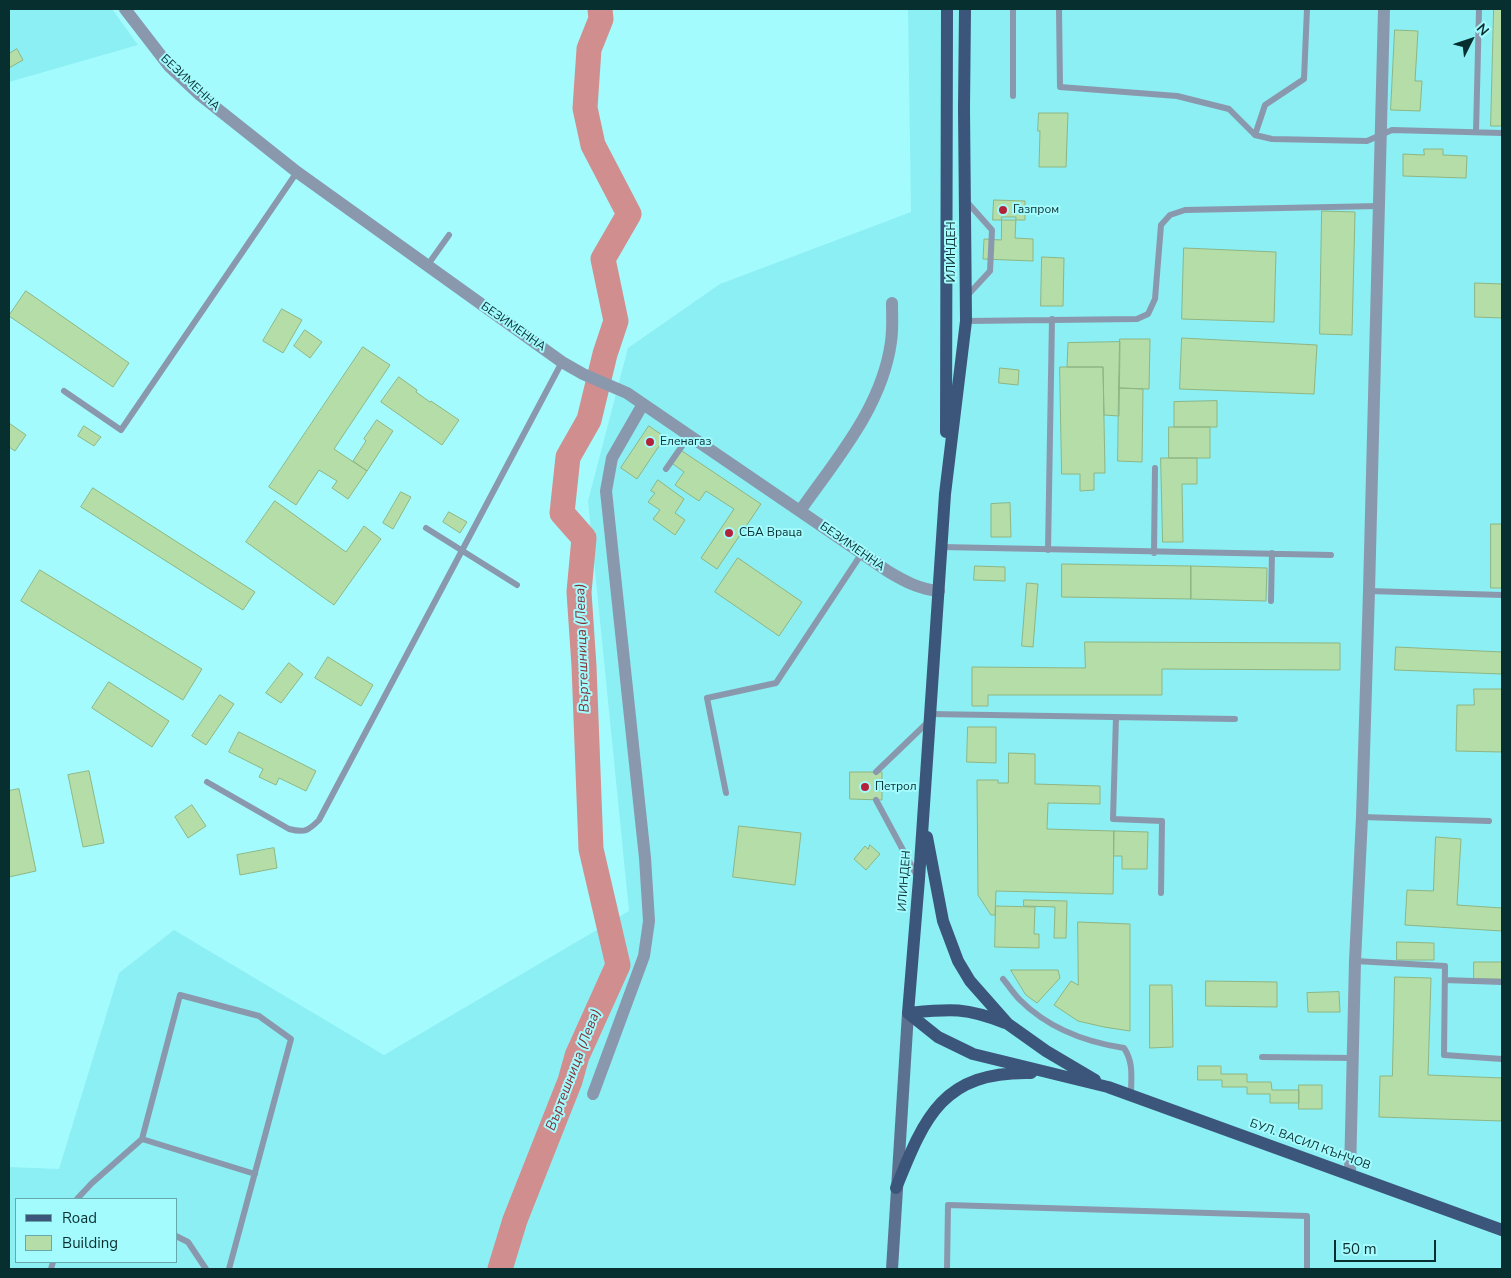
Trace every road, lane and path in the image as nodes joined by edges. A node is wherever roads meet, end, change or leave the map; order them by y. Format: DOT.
graph roads {
  1 [pos="125,9"];
  2 [pos="947,9"];
  3 [pos="965,9"];
  4 [pos="1013,9"];
  5 [pos="1059,9"];
  6 [pos="1307,9"];
  7 [pos="1384,9"];
  8 [pos="1479,9"];
  9 [pos="1013,96"];
  10 [pos="1476,132"];
  11 [pos="1502,133"];
  12 [pos="1255,135"];
  13 [pos="1381,135"];
  14 [pos="297,172"];
  15 [pos="966,201"];
  16 [pos="1379,206"];
  17 [pos="449,235"];
  18 [pos="428,266"];
  19 [pos="965,298"];
  20 [pos="892,304"];
  21 [pos="1052,320"];
  22 [pos="966,321"];
  23 [pos="562,362"];
  24 [pos="64,391"];
  25 [pos="643,404"];
  26 [pos="689,436"];
  27 [pos="1155,468"];
  28 [pos="666,469"];
  29 [pos="946,494"];
  30 [pos="800,510"];
  31 [pos="426,528"];
  32 [pos="942,547"];
  33 [pos="461,550"];
  34 [pos="1048,550"];
  35 [pos="1154,552"];
  36 [pos="862,553"];
  37 [pos="1272,553"];
  38 [pos="1331,555"];
  39 [pos="517,585"];
  40 [pos="939,591"];
  41 [pos="1369,591"];
  42 [pos="1502,595"];
  43 [pos="1272,601"];
  44 [pos="930,717"];
  45 [pos="1116,717"];
  46 [pos="1235,719"];
  47 [pos="876,772"];
  48 [pos="207,782"];
  49 [pos="726,793"];
  50 [pos="876,800"];
  51 [pos="924,817"];
  52 [pos="1362,817"];
  53 [pos="1489,820"];
  54 [pos="919,879"];
  55 [pos="1161,892"];
  56 [pos="1355,961"];
  57 [pos="1003,979"];
  58 [pos="1445,980"];
  59 [pos="1502,982"];
  60 [pos="908,1014"];
  61 [pos="1008,1024"];
  62 [pos="1262,1057"];
  63 [pos="1352,1058"];
  64 [pos="1502,1059"];
  65 [pos="1056,1074"];
  66 [pos="1108,1088"];
  67 [pos="593,1094"];
  68 [pos="1131,1095"];
  69 [pos="142,1139"];
  70 [pos="255,1174"];
  71 [pos="1350,1174"];
  72 [pos="896,1188"];
  73 [pos="78,1198"];
  74 [pos="1502,1230"];
  75 [pos="178,1237"];
  76 [pos="206,1269"];
  77 [pos="230,1269"];
  78 [pos="892,1269"];
  79 [pos="947,1269"];
  80 [pos="1307,1269"];
  1 -- 14 [label="street, БЕЗИМЕННА"];
  2 -- 29 [label="main road, ИЛИНДЕН"];
  3 -- 15 [label="main road, ИЛИНДЕН"];
  4 -- 9 [label="lane"];
  5 -- 12 [label="lane"];
  6 -- 12 [label="lane"];
  7 -- 13 [label="street"];
  8 -- 10 [label="lane"];
  10 -- 11 [label="lane"];
  10 -- 13 [label="lane"];
  12 -- 13 [label="lane"];
  13 -- 16 [label="street"];
  14 -- 18 [label="street, БЕЗИМЕННА"];
  14 -- 24 [label="lane"];
  15 -- 19 [label="main road, ИЛИНДЕН"];
  15 -- 19 [label="lane"];
  16 -- 21 [label="lane"];
  16 -- 41 [label="street"];
  17 -- 18 [label="lane"];
  18 -- 23 [label="street, БЕЗИМЕННА"];
  19 -- 22 [label="main road, ИЛИНДЕН"];
  20 -- 30 [label="street"];
  21 -- 22 [label="lane"];
  21 -- 34 [label="lane"];
  22 -- 29 [label="main road, ИЛИНДЕН"];
  23 -- 25 [label="street, БЕЗИМЕННА"];
  23 -- 33 [label="lane"];
  25 -- 26 [label="street, БЕЗИМЕННА"];
  25 -- 67 [label="street"];
  26 -- 28 [label="lane"];
  26 -- 30 [label="street, БЕЗИМЕННА"];
  27 -- 35 [label="lane"];
  29 -- 32 [label="main road, ИЛИНДЕН"];
  30 -- 36 [label="street, БЕЗИМЕННА"];
  31 -- 33 [label="lane"];
  32 -- 34 [label="lane"];
  32 -- 40 [label="main road, ИЛИНДЕН"];
  33 -- 39 [label="lane"];
  33 -- 48 [label="lane"];
  34 -- 35 [label="lane"];
  35 -- 37 [label="lane"];
  36 -- 40 [label="street, БЕЗИМЕННА"];
  36 -- 49 [label="lane"];
  37 -- 38 [label="lane"];
  37 -- 43 [label="lane"];
  40 -- 44 [label="main road, ИЛИНДЕН"];
  41 -- 42 [label="lane"];
  41 -- 52 [label="street"];
  44 -- 45 [label="lane"];
  44 -- 47 [label="lane"];
  44 -- 51 [label="main road, ИЛИНДЕН"];
  45 -- 46 [label="lane"];
  45 -- 55 [label="lane"];
  50 -- 54 [label="lane"];
  51 -- 54 [label="main road, ИЛИНДЕН"];
  51 -- 61 [label="main road, БУЛ. ВАСИЛ КЪНЧОВ"];
  52 -- 53 [label="lane"];
  52 -- 56 [label="street"];
  54 -- 60 [label="main road, ИЛИНДЕН"];
  56 -- 58 [label="lane"];
  56 -- 63 [label="street"];
  57 -- 68 [label="lane"];
  58 -- 59 [label="lane"];
  58 -- 64 [label="lane"];
  60 -- 61 [label="main road"];
  60 -- 65 [label="main road, БУЛ. ВАСИЛ КЪНЧОВ"];
  60 -- 72 [label="street, ИЛИНДЕН"];
  61 -- 66 [label="main road, БУЛ. ВАСИЛ КЪНЧОВ"];
  62 -- 63 [label="lane"];
  63 -- 71 [label="street"];
  65 -- 66 [label="main road, БУЛ. ВАСИЛ КЪНЧОВ"];
  65 -- 72 [label="main road"];
  66 -- 68 [label="main road, БУЛ. ВАСИЛ КЪНЧОВ"];
  68 -- 71 [label="main road, БУЛ. ВАСИЛ КЪНЧОВ"];
  69 -- 70 [label="lane"];
  69 -- 70 [label="lane"];
  69 -- 73 [label="lane"];
  70 -- 77 [label="lane"];
  71 -- 74 [label="main road, БУЛ. ВАСИЛ КЪНЧОВ"];
  72 -- 78 [label="street, ИЛИНДЕН"];
  75 -- 76 [label="lane"];
  79 -- 80 [label="lane"];
}
